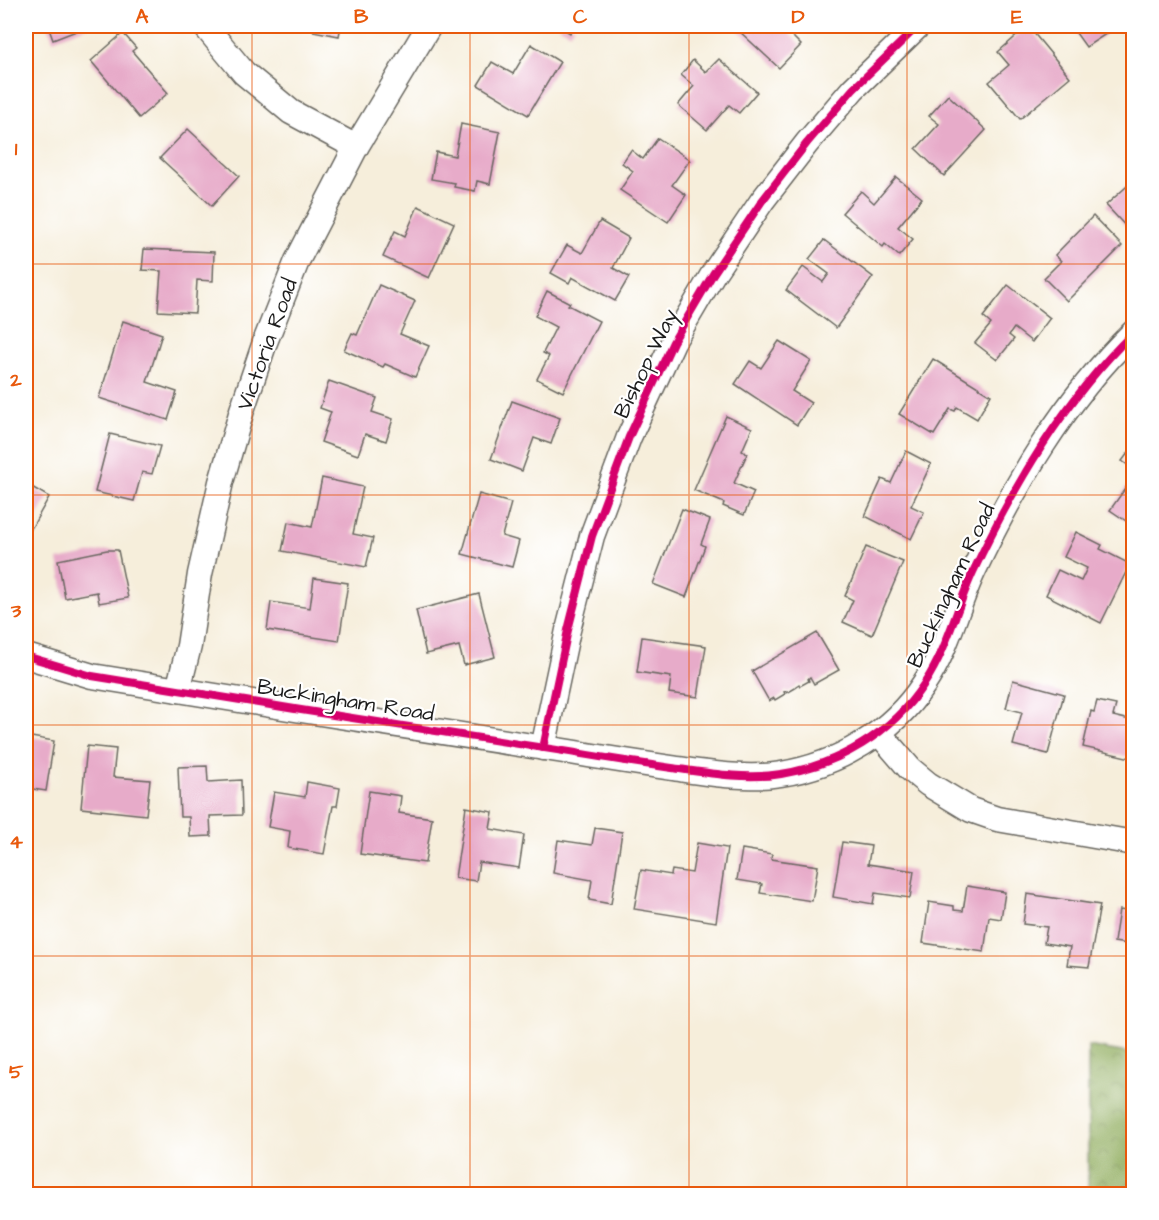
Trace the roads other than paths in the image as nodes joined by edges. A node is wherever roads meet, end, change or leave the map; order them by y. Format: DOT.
graph roads {
  1 [pos="206,26"];
  2 [pos="429,26"];
  3 [pos="918,26"];
  4 [pos="356,147"];
  5 [pos="1134,332"];
  6 [pos="26,656"];
  7 [pos="178,690"];
  8 [pos="879,733"];
  9 [pos="543,748"];
  10 [pos="1134,843"];
  1 -- 4 [label="street"];
  2 -- 4 [label="street, Victoria Road"];
  3 -- 9 [label="street, Bishop Way"];
  4 -- 7 [label="street, Victoria Road"];
  5 -- 8 [label="street, Buckingham Road"];
  6 -- 7 [label="street, Buckingham Road"];
  7 -- 9 [label="street, Buckingham Road"];
  8 -- 9 [label="street, Buckingham Road"];
  8 -- 10 [label="street"];
}
